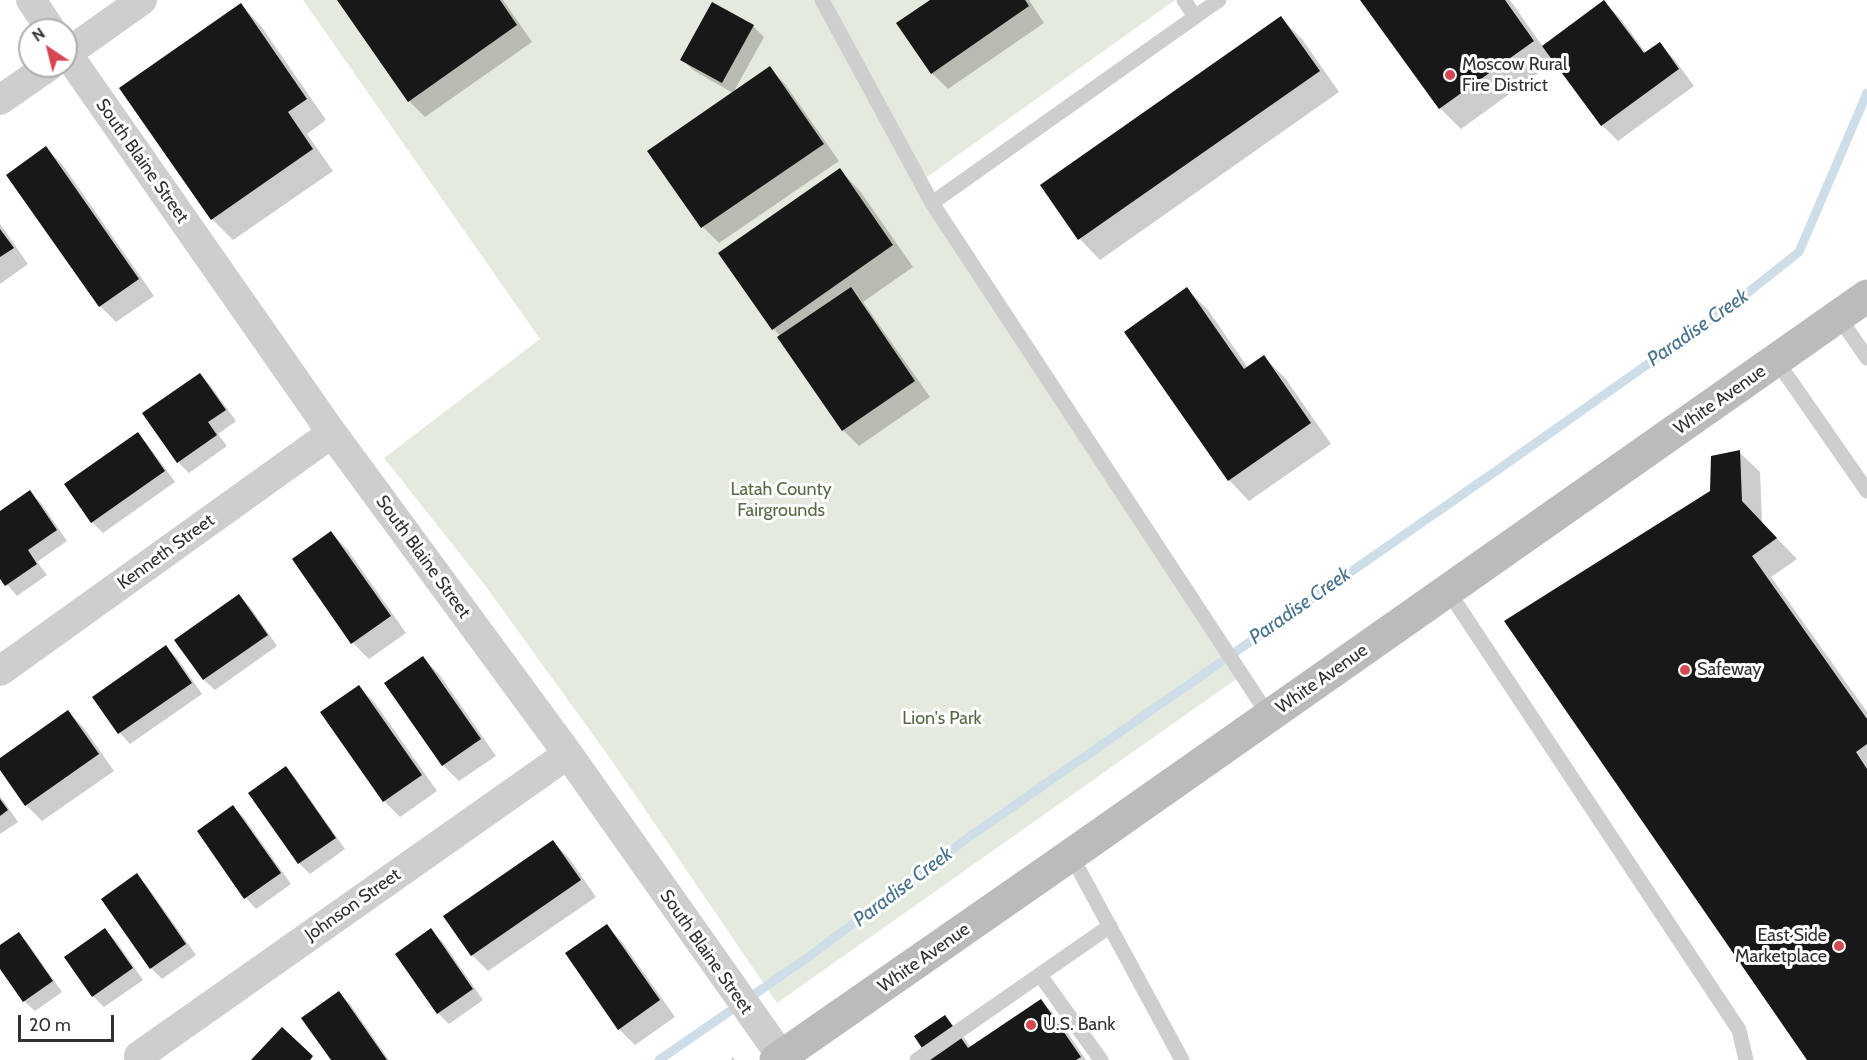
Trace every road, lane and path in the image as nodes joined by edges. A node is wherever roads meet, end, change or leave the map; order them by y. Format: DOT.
graph roads {
  1 [pos="31,0"];
  2 [pos="142,0"];
  3 [pos="822,0"];
  4 [pos="1184,0"];
  5 [pos="1219,0"];
  6 [pos="1195,17"];
  7 [pos="41,18"];
  8 [pos="78,40"];
  9 [pos="78,76"];
  10 [pos="27,78"];
  11 [pos="0,100"];
  12 [pos="932,203"];
  13 [pos="1867,296"];
  14 [pos="1838,316"];
  15 [pos="1867,358"];
  16 [pos="1776,360"];
  17 [pos="332,433"];
  18 [pos="1867,491"];
  19 [pos="1448,591"];
  20 [pos="0,671"];
  21 [pos="1269,716"];
  22 [pos="568,754"];
  23 [pos="1071,855"];
  24 [pos="1110,926"];
  25 [pos="1040,975"];
  26 [pos="777,1053"];
  27 [pos="139,1056"];
  28 [pos="917,1060"];
  29 [pos="1101,1060"];
  30 [pos="1182,1060"];
  31 [pos="1746,1060"];
  1 -- 7 [label="street, South Blaine Street"];
  2 -- 8 [label="street"];
  3 -- 12 [label="lane"];
  4 -- 6 [label="lane"];
  5 -- 6 [label="lane"];
  6 -- 12 [label="lane"];
  9 -- 17 [label="street, South Blaine Street"];
  10 -- 11 [label="street"];
  12 -- 21 [label="lane"];
  13 -- 14 [label="street, White Avenue"];
  14 -- 15 [label="lane"];
  14 -- 16 [label="street, White Avenue"];
  16 -- 18 [label="lane"];
  16 -- 19 [label="street, White Avenue"];
  17 -- 20 [label="street, Kenneth Street"];
  17 -- 22 [label="street, South Blaine Street"];
  19 -- 21 [label="street, White Avenue"];
  19 -- 31 [label="lane"];
  21 -- 23 [label="street, White Avenue"];
  22 -- 26 [label="street, South Blaine Street"];
  22 -- 27 [label="street, Johnson Street"];
  23 -- 24 [label="lane"];
  23 -- 26 [label="street, White Avenue"];
  24 -- 25 [label="lane"];
  24 -- 30 [label="lane"];
  25 -- 28 [label="lane"];
  25 -- 29 [label="lane"];
}
